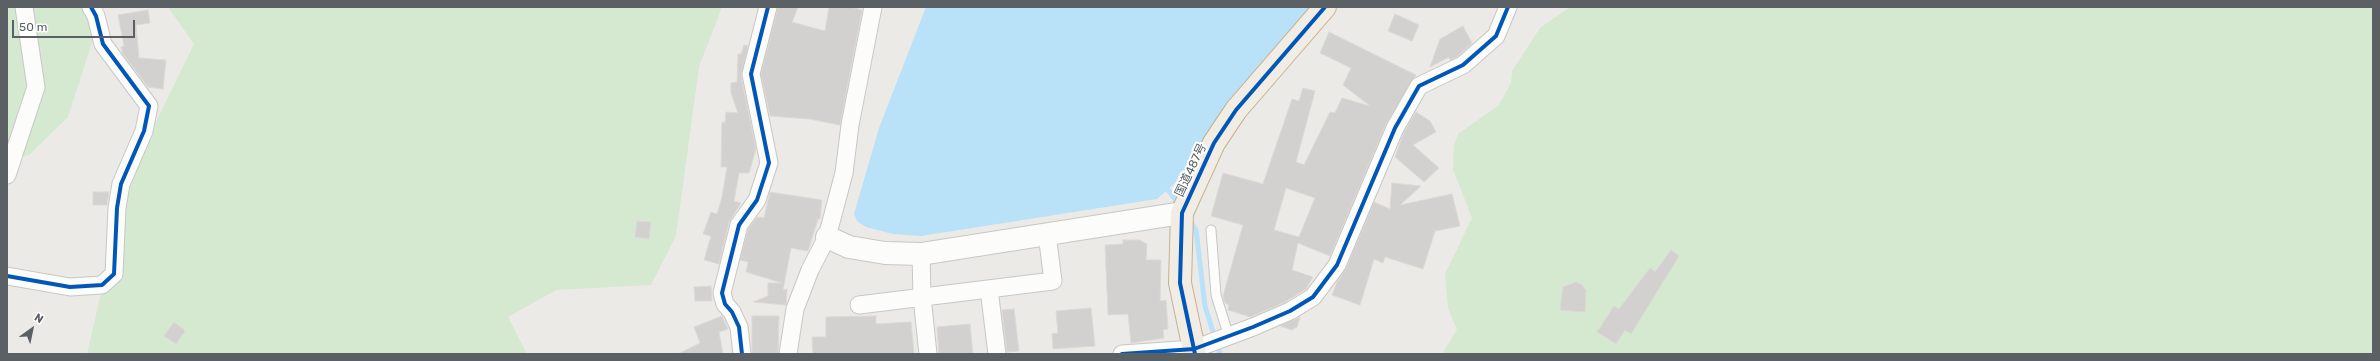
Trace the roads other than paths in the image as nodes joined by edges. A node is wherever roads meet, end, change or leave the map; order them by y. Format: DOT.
graph roads {
  1 [pos="24,7"];
  2 [pos="91,7"];
  3 [pos="768,7"];
  4 [pos="873,7"];
  5 [pos="1325,7"];
  6 [pos="1508,7"];
  7 [pos="7,175"];
  8 [pos="1182,213"];
  9 [pos="1211,230"];
  10 [pos="1047,234"];
  11 [pos="827,237"];
  12 [pos="920,254"];
  13 [pos="7,276"];
  14 [pos="989,289"];
  15 [pos="922,297"];
  16 [pos="859,305"];
  17 [pos="1229,337"];
  18 [pos="1195,352"];
  19 [pos="742,354"];
  20 [pos="788,354"];
  21 [pos="928,354"];
  22 [pos="997,354"];
  23 [pos="1122,354"];
  1 -- 7 [label="street"];
  2 -- 13 [label="street"];
  3 -- 19 [label="street"];
  4 -- 11 [label="street"];
  5 -- 8 [label="highway, 国道487号"];
  6 -- 17 [label="street"];
  8 -- 10 [label="street"];
  8 -- 18 [label="highway, 国道487号"];
  9 -- 17 [label="lane"];
  10 -- 12 [label="street"];
  10 -- 14 [label="street"];
  11 -- 12 [label="street"];
  11 -- 20 [label="street"];
  12 -- 15 [label="street"];
  14 -- 15 [label="street"];
  14 -- 22 [label="street"];
  15 -- 16 [label="street"];
  15 -- 21 [label="street"];
  17 -- 18 [label="street"];
  18 -- 23 [label="street"];
}
